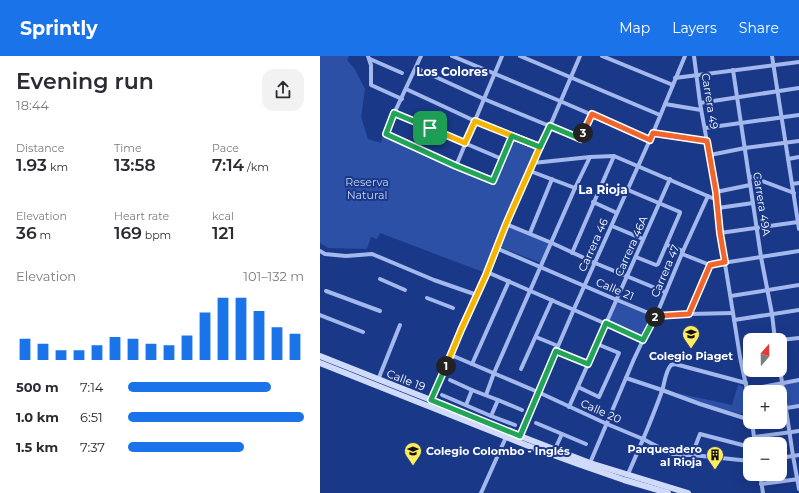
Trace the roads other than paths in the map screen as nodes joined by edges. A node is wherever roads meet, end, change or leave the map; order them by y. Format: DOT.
graph roads {
  1 [pos="421,56"];
  2 [pos="452,56"];
  3 [pos="502,56"];
  4 [pos="520,56"];
  5 [pos="580,56"];
  6 [pos="602,56"];
  7 [pos="684,56"];
  8 [pos="694,56"];
  9 [pos="772,56"];
  10 [pos="369,58"];
  11 [pos="799,62"];
  12 [pos="774,65"];
  13 [pos="416,68"];
  14 [pos="733,70"];
  15 [pos="402,73"];
  16 [pos="494,74"];
  17 [pos="696,75"];
  18 [pos="571,77"];
  19 [pos="676,78"];
  20 [pos="673,85"];
  21 [pos="799,88"];
  22 [pos="406,89"];
  23 [pos="777,90"];
  24 [pos="737,98"];
  25 [pos="402,99"];
  26 [pos="484,99"];
  27 [pos="560,101"];
  28 [pos="700,103"];
  29 [pos="665,104"];
  30 [pos="701,110"];
  31 [pos="394,113"];
  32 [pos="592,114"];
  33 [pos="660,115"];
  34 [pos="799,115"];
  35 [pos="782,117"];
  36 [pos="475,121"];
  37 [pos="741,123"];
  38 [pos="550,126"];
  39 [pos="705,128"];
  40 [pos="653,133"];
  41 [pos="512,136"];
  42 [pos="650,140"];
  43 [pos="707,141"];
  44 [pos="799,141"];
  45 [pos="786,142"];
  46 [pos="465,143"];
  47 [pos="540,147"];
  48 [pos="745,148"];
  49 [pos="710,155"];
  50 [pos="614,156"];
  51 [pos="590,157"];
  52 [pos="799,157"];
  53 [pos="502,159"];
  54 [pos="788,159"];
  55 [pos="533,163"];
  56 [pos="456,166"];
  57 [pos="638,166"];
  58 [pos="530,171"];
  59 [pos="749,176"];
  60 [pos="552,179"];
  61 [pos="670,179"];
  62 [pos="799,183"];
  63 [pos="792,184"];
  64 [pos="750,185"];
  65 [pos="575,188"];
  66 [pos="628,190"];
  67 [pos="716,192"];
  68 [pos="794,192"];
  69 [pos="708,196"];
  70 [pos="717,200"];
  71 [pos="593,202"];
  72 [pos="659,203"];
  73 [pos="753,203"];
  74 [pos="718,208"];
  75 [pos="617,213"];
  76 [pos="798,222"];
  77 [pos="506,224"];
  78 [pos="612,226"];
  79 [pos="757,228"];
  80 [pos="799,229"];
  81 [pos="530,233"];
  82 [pos="720,233"];
  83 [pos="643,239"];
  84 [pos="552,243"];
  85 [pos="667,245"];
  86 [pos="496,248"];
  87 [pos="320,251"];
  88 [pos="799,251"];
  89 [pos="572,252"];
  90 [pos="682,253"];
  91 [pos="636,256"];
  92 [pos="761,257"];
  93 [pos="725,262"];
  94 [pos="595,263"];
  95 [pos="710,265"];
  96 [pos="540,268"];
  97 [pos="486,273"];
  98 [pos="627,276"];
  99 [pos="380,279"];
  100 [pos="509,280"];
  101 [pos="799,285"];
  102 [pos="585,286"];
  103 [pos="405,290"];
  104 [pos="530,290"];
  105 [pos="767,290"];
  106 [pos="326,291"];
  107 [pos="666,292"];
  108 [pos="477,296"];
  109 [pos="731,296"];
  110 [pos="427,298"];
  111 [pos="552,300"];
  112 [pos="617,300"];
  113 [pos="453,308"];
  114 [pos="574,309"];
  115 [pos="799,310"];
  116 [pos="380,311"];
  117 [pos="689,314"];
  118 [pos="733,314"];
  119 [pos="772,314"];
  120 [pos="320,315"];
  121 [pos="656,316"];
  122 [pos="734,320"];
  123 [pos="606,323"];
  124 [pos="400,325"];
  125 [pos="363,332"];
  126 [pos="774,333"];
  127 [pos="536,337"];
  128 [pos="799,338"];
  129 [pos="787,339"];
  130 [pos="643,340"];
  131 [pos="597,344"];
  132 [pos="557,348"];
  133 [pos="451,355"];
  134 [pos="320,356"];
  135 [pos="320,363"];
  136 [pos="472,364"];
  137 [pos="588,364"];
  138 [pos="521,369"];
  139 [pos="494,373"];
  140 [pos="781,377"];
  141 [pos="626,378"];
  142 [pos="378,380"];
  143 [pos="450,380"];
  144 [pos="799,380"];
  145 [pos="746,383"];
  146 [pos="782,383"];
  147 [pos="772,385"];
  148 [pos="578,387"];
  149 [pos="472,390"];
  150 [pos="662,390"];
  151 [pos="538,392"];
  152 [pos="442,395"];
  153 [pos="486,395"];
  154 [pos="431,400"];
  155 [pos="498,400"];
  156 [pos="466,405"];
  157 [pos="799,406"];
  158 [pos="569,407"];
  159 [pos="787,407"];
  160 [pos="478,410"];
  161 [pos="522,410"];
  162 [pos="787,415"];
  163 [pos="491,416"];
  164 [pos="475,418"];
  165 [pos="743,418"];
  166 [pos="536,423"];
  167 [pos="607,424"];
  168 [pos="515,425"];
  169 [pos="753,429"];
  170 [pos="799,431"];
  171 [pos="789,432"];
  172 [pos="508,434"];
  173 [pos="562,434"];
  174 [pos="754,437"];
  175 [pos="519,439"];
  176 [pos="643,439"];
  177 [pos="586,444"];
  178 [pos="743,445"];
  179 [pos="555,449"];
  180 [pos="692,455"];
  181 [pos="799,455"];
  182 [pos="793,456"];
  183 [pos="787,457"];
  184 [pos="743,460"];
  185 [pos="590,463"];
  186 [pos="628,474"];
  187 [pos="798,479"];
  188 [pos="761,481"];
  189 [pos="761,484"];
  190 [pos="799,489"];
  191 [pos="481,493"];
  192 [pos="668,493"];
  193 [pos="688,493"];
  194 [pos="763,493"];
  1 -- 13 [label="street"];
  2 -- 16 [label="street"];
  3 -- 16 [label="street"];
  4 -- 18 [label="street"];
  5 -- 18 [label="street"];
  6 -- 20 [label="street"];
  7 -- 19 [label="street, Carrera 46"];
  8 -- 17 [label="street, Carrera 49"];
  9 -- 12 [label="street"];
  10 -- 15 [label="street"];
  10 -- 25 [label="street"];
  11 -- 12 [label="street"];
  12 -- 14 [label="street"];
  12 -- 23 [label="street"];
  13 -- 22 [label="street"];
  13 -- 26 [label="street"];
  14 -- 17 [label="street"];
  14 -- 24 [label="street, Carrera 49A"];
  16 -- 26 [label="street"];
  16 -- 27 [label="street"];
  17 -- 19 [label="street"];
  17 -- 28 [label="street, Carrera 49"];
  18 -- 27 [label="street"];
  18 -- 33 [label="street"];
  19 -- 20 [label="street, Carrera 46"];
  20 -- 29 [label="street, Carrera 46"];
  21 -- 23 [label="street"];
  22 -- 25 [label="street"];
  22 -- 36 [label="street"];
  23 -- 24 [label="street"];
  23 -- 35 [label="street"];
  24 -- 28 [label="street"];
  24 -- 37 [label="street, Carrera 49A"];
  25 -- 31 [label="street"];
  26 -- 36 [label="street"];
  26 -- 38 [label="street"];
  27 -- 32 [label="street"];
  27 -- 38 [label="street"];
  28 -- 30 [label="street, Carrera 49"];
  29 -- 30 [label="street"];
  29 -- 33 [label="street, Carrera 46"];
  30 -- 39 [label="street, Carrera 49"];
  31 -- 46 [label="street"];
  31 -- 56 [label="street"];
  32 -- 38 [label="street"];
  32 -- 42 [label="street"];
  33 -- 40 [label="street, Carrera 46"];
  34 -- 35 [label="street"];
  35 -- 37 [label="street"];
  35 -- 45 [label="street"];
  36 -- 41 [label="street"];
  36 -- 46 [label="street"];
  37 -- 39 [label="street"];
  37 -- 48 [label="street, Carrera 49A"];
  38 -- 47 [label="street"];
  39 -- 43 [label="street, Carrera 49"];
  40 -- 42 [label="street, Carrera 46"];
  40 -- 43 [label="street"];
  41 -- 47 [label="street"];
  41 -- 53 [label="street"];
  42 -- 57 [label="street, Carrera 46"];
  43 -- 49 [label="street, Carrera 49"];
  44 -- 45 [label="street"];
  45 -- 48 [label="street"];
  45 -- 54 [label="street"];
  46 -- 53 [label="street"];
  46 -- 56 [label="street"];
  47 -- 58 [label="street, bridge"];
  48 -- 49 [label="street"];
  48 -- 59 [label="street, Carrera 49A"];
  49 -- 67 [label="street, Carrera 49"];
  50 -- 51 [label="street"];
  50 -- 57 [label="street"];
  50 -- 71 [label="street"];
  51 -- 55 [label="street"];
  51 -- 65 [label="street"];
  52 -- 54 [label="street"];
  53 -- 56 [label="street"];
  54 -- 63 [label="street"];
  57 -- 61 [label="street"];
  57 -- 66 [label="street, Carrera 46"];
  58 -- 60 [label="street"];
  58 -- 77 [label="street"];
  59 -- 64 [label="street, Carrera 49A"];
  59 -- 68 [label="street"];
  60 -- 65 [label="street"];
  60 -- 81 [label="street"];
  61 -- 69 [label="street"];
  61 -- 72 [label="street, Carrera 46A"];
  62 -- 63 [label="street"];
  63 -- 68 [label="street"];
  64 -- 67 [label="street"];
  64 -- 73 [label="street, Carrera 49A"];
  65 -- 84 [label="street"];
  66 -- 72 [label="street"];
  66 -- 75 [label="street, Carrera 46"];
  67 -- 70 [label="street, Carrera 49"];
  68 -- 76 [label="street"];
  69 -- 70 [label="street"];
  69 -- 90 [label="street, Carrera 47"];
  70 -- 74 [label="street, Carrera 49"];
  71 -- 75 [label="street"];
  71 -- 89 [label="street"];
  72 -- 83 [label="street, Carrera 46A"];
  72 -- 85 [label="street"];
  73 -- 74 [label="street"];
  73 -- 79 [label="street, Carrera 49A"];
  74 -- 82 [label="street, Carrera 49"];
  75 -- 78 [label="street, Carrera 46"];
  76 -- 79 [label="street"];
  76 -- 80 [label="street"];
  77 -- 81 [label="street"];
  77 -- 86 [label="street"];
  78 -- 83 [label="street"];
  78 -- 94 [label="street, Carrera 46"];
  79 -- 82 [label="street"];
  79 -- 92 [label="street, Carrera 49A"];
  81 -- 84 [label="street"];
  82 -- 93 [label="street, Carrera 49"];
  83 -- 91 [label="street, Carrera 46A"];
  84 -- 89 [label="street"];
  84 -- 96 [label="street"];
  85 -- 90 [label="street"];
  85 -- 91 [label="street"];
  86 -- 96 [label="street, Calle 21"];
  86 -- 97 [label="street"];
  87 -- 108 [label="street"];
  88 -- 92 [label="street"];
  89 -- 94 [label="street"];
  90 -- 95 [label="street"];
  90 -- 107 [label="street, Carrera 47"];
  91 -- 98 [label="street, Carrera 46A"];
  92 -- 93 [label="street"];
  92 -- 105 [label="street, Carrera 49A"];
  93 -- 95 [label="street"];
  93 -- 109 [label="street, Carrera 49"];
  94 -- 98 [label="street"];
  94 -- 102 [label="street, Carrera 46"];
  95 -- 117 [label="street"];
  96 -- 102 [label="street, Calle 21"];
  96 -- 104 [label="street"];
  97 -- 100 [label="street"];
  97 -- 108 [label="street"];
  98 -- 107 [label="street"];
  98 -- 112 [label="street, Carrera 46A"];
  99 -- 103 [label="street"];
  100 -- 104 [label="street"];
  100 -- 136 [label="street"];
  101 -- 105 [label="street"];
  102 -- 112 [label="street, Calle 21"];
  102 -- 114 [label="street, Carrera 46"];
  104 -- 111 [label="street"];
  104 -- 139 [label="street"];
  105 -- 109 [label="street"];
  105 -- 119 [label="street, Carrera 49A"];
  106 -- 116 [label="street"];
  107 -- 121 [label="street, Carrera 47"];
  108 -- 133 [label="street"];
  109 -- 118 [label="street, Carrera 49"];
  110 -- 113 [label="street"];
  111 -- 114 [label="street"];
  111 -- 127 [label="street"];
  112 -- 121 [label="street, Calle 21"];
  112 -- 123 [label="street, Carrera 46A"];
  114 -- 123 [label="street"];
  114 -- 132 [label="street, Carrera 46"];
  115 -- 119 [label="street"];
  117 -- 118 [label="street, Calle 21"];
  117 -- 121 [label="street, Calle 21"];
  118 -- 122 [label="street, Carrera 49"];
  119 -- 122 [label="street"];
  119 -- 126 [label="street, Carrera 49A"];
  120 -- 125 [label="street"];
  121 -- 130 [label="street, Carrera 47"];
  122 -- 145 [label="street, Carrera 49"];
  123 -- 130 [label="street"];
  123 -- 131 [label="street, Carrera 46A"];
  124 -- 142 [label="street"];
  127 -- 132 [label="street"];
  127 -- 138 [label="street"];
  128 -- 129 [label="street"];
  130 -- 141 [label="street, Carrera 47"];
  131 -- 137 [label="street, Carrera 46A"];
  131 -- 148 [label="street"];
  132 -- 137 [label="street"];
  132 -- 151 [label="street, Carrera 46"];
  133 -- 136 [label="street, Calle 20"];
  133 -- 154 [label="street"];
  134 -- 142 [label="main road, Calle 19"];
  135 -- 172 [label="main road, Calle 19"];
  136 -- 139 [label="street, Calle 20"];
  137 -- 148 [label="street, Carrera 46A"];
  139 -- 151 [label="street, Calle 20"];
  139 -- 153 [label="street"];
  140 -- 146 [label="street"];
  141 -- 150 [label="street"];
  141 -- 167 [label="street, Carrera 47"];
  142 -- 154 [label="main road, Calle 19"];
  143 -- 149 [label="street"];
  144 -- 146 [label="street"];
  145 -- 150 [label="street"];
  146 -- 147 [label="street"];
  148 -- 158 [label="street, Carrera 46A"];
  149 -- 153 [label="street"];
  149 -- 156 [label="street"];
  150 -- 165 [label="street"];
  150 -- 176 [label="street"];
  151 -- 158 [label="street, Calle 20"];
  151 -- 175 [label="street, Carrera 46"];
  152 -- 156 [label="street"];
  153 -- 155 [label="street"];
  154 -- 164 [label="main road, Calle 19"];
  155 -- 161 [label="street"];
  155 -- 163 [label="street"];
  156 -- 160 [label="street"];
  157 -- 159 [label="street"];
  158 -- 167 [label="street, Calle 20"];
  160 -- 163 [label="street"];
  160 -- 164 [label="street"];
  162 -- 171 [label="street"];
  163 -- 168 [label="street"];
  164 -- 172 [label="main road, Calle 19"];
  166 -- 173 [label="street"];
  167 -- 176 [label="street, Calle 20"];
  167 -- 185 [label="street, Carrera 47"];
  169 -- 174 [label="street"];
  170 -- 171 [label="street"];
  171 -- 174 [label="street"];
  171 -- 182 [label="street"];
  172 -- 175 [label="main road, Calle 19"];
  172 -- 191 [label="street"];
  173 -- 177 [label="street"];
  173 -- 179 [label="street"];
  175 -- 179 [label="main road, Calle 19"];
  175 -- 192 [label="main road, Calle 19"];
  176 -- 180 [label="street, Calle 20"];
  176 -- 186 [label="street"];
  178 -- 180 [label="street"];
  179 -- 185 [label="main road, Calle 19"];
  180 -- 184 [label="street, Calle 20"];
  181 -- 182 [label="street"];
  182 -- 183 [label="street"];
  182 -- 187 [label="street"];
  185 -- 186 [label="main road, Calle 19"];
  186 -- 193 [label="main road, Calle 19"];
  187 -- 189 [label="street"];
  187 -- 190 [label="street"];
  188 -- 189 [label="street"];
  189 -- 194 [label="street"];
}
